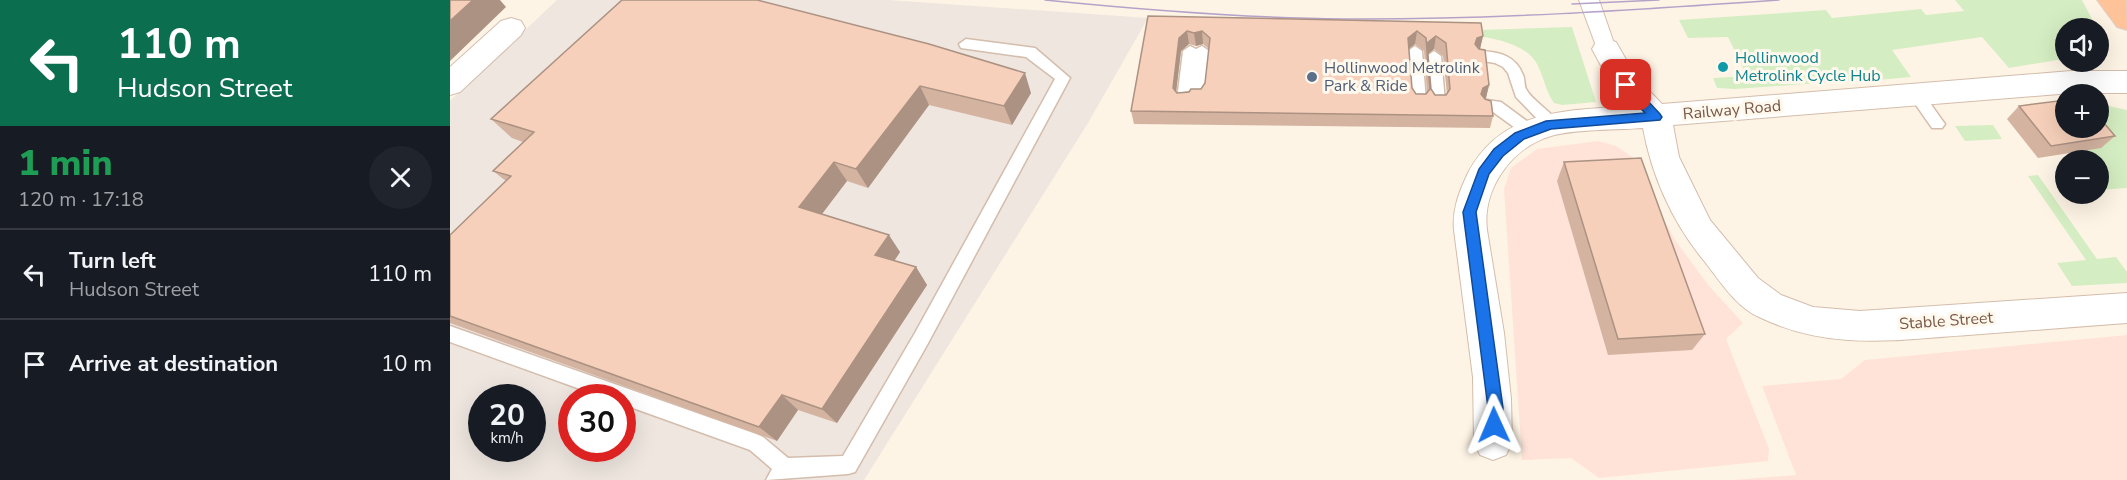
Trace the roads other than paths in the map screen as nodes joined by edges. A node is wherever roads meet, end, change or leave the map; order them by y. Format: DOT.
graph roads {
  1 [pos="1589,0"];
  2 [pos="2111,0"];
  3 [pos="2127,20"];
  4 [pos="511,28"];
  5 [pos="966,44"];
  6 [pos="1606,49"];
  7 [pos="1193,50"];
  8 [pos="1423,54"];
  9 [pos="1480,57"];
  10 [pos="2127,81"];
  11 [pos="450,84"];
  12 [pos="1519,91"];
  13 [pos="1916,94"];
  14 [pos="1187,97"];
  15 [pos="1427,103"];
  16 [pos="1656,117"];
  17 [pos="1937,124"];
  18 [pos="1540,128"];
  19 [pos="2127,308"];
  20 [pos="450,334"];
  21 [pos="1493,442"];
  22 [pos="781,474"];
  1 -- 6 [label="street"];
  2 -- 3 [label="highway"];
  4 -- 11 [label="street"];
  5 -- 22 [label="lane"];
  6 -- 16 [label="street"];
  7 -- 14 [label="lane"];
  8 -- 15 [label="lane"];
  9 -- 12 [label="lane"];
  10 -- 13 [label="street, Railway Road"];
  12 -- 18 [label="lane"];
  12 -- 18 [label="lane"];
  13 -- 16 [label="street, Railway Road"];
  13 -- 17 [label="lane"];
  16 -- 18 [label="street, Railway Road"];
  16 -- 19 [label="street, Stable Street"];
  18 -- 21 [label="street, Railway Road"];
  20 -- 22 [label="lane"];
}
